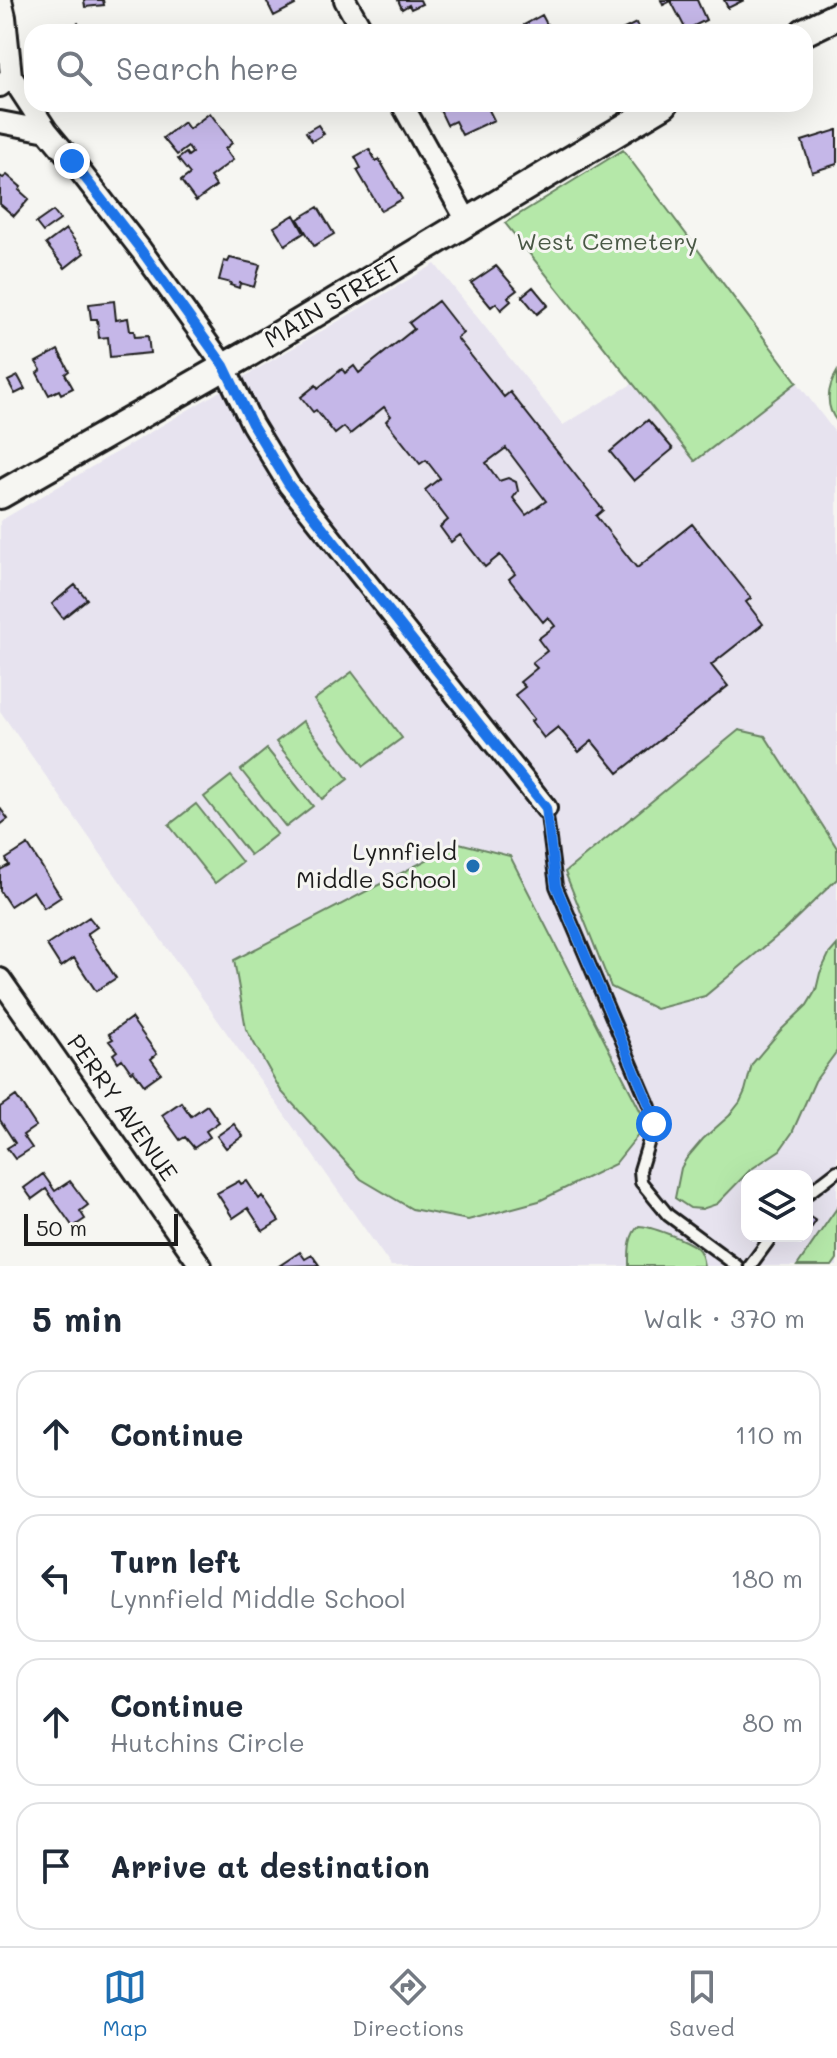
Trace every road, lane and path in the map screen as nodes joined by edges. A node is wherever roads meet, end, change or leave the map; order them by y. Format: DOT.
graph roads {
  1 [pos="1,0"];
  2 [pos="345,0"];
  3 [pos="837,16"];
  4 [pos="358,24"];
  5 [pos="813,28"];
  6 [pos="6,81"];
  7 [pos="24,103"];
  8 [pos="31,112"];
  9 [pos="406,112"];
  10 [pos="651,112"];
  11 [pos="0,122"];
  12 [pos="47,131"];
  13 [pos="467,221"];
  14 [pos="224,366"];
  15 [pos="0,495"];
  16 [pos="546,808"];
  17 [pos="0,979"];
  18 [pos="837,1171"];
  19 [pos="813,1189"];
  20 [pos="768,1242"];
  21 [pos="201,1266"];
  22 [pos="737,1266"];
  23 [pos="750,1266"];
  1 -- 6 [label="street"];
  2 -- 4 [label="street"];
  3 -- 5 [label="street"];
  6 -- 7 [label="street"];
  8 -- 12 [label="street"];
  9 -- 13 [label="street"];
  10 -- 13 [label="street, MAIN STREET"];
  11 -- 12 [label="street"];
  12 -- 14 [label="street"];
  13 -- 14 [label="street, MAIN STREET"];
  14 -- 15 [label="street, MAIN STREET"];
  14 -- 16 [label="street"];
  16 -- 22 [label="lane"];
  17 -- 21 [label="street, PERRY AVENUE"];
  18 -- 19 [label="lane"];
  20 -- 23 [label="lane"];
}
